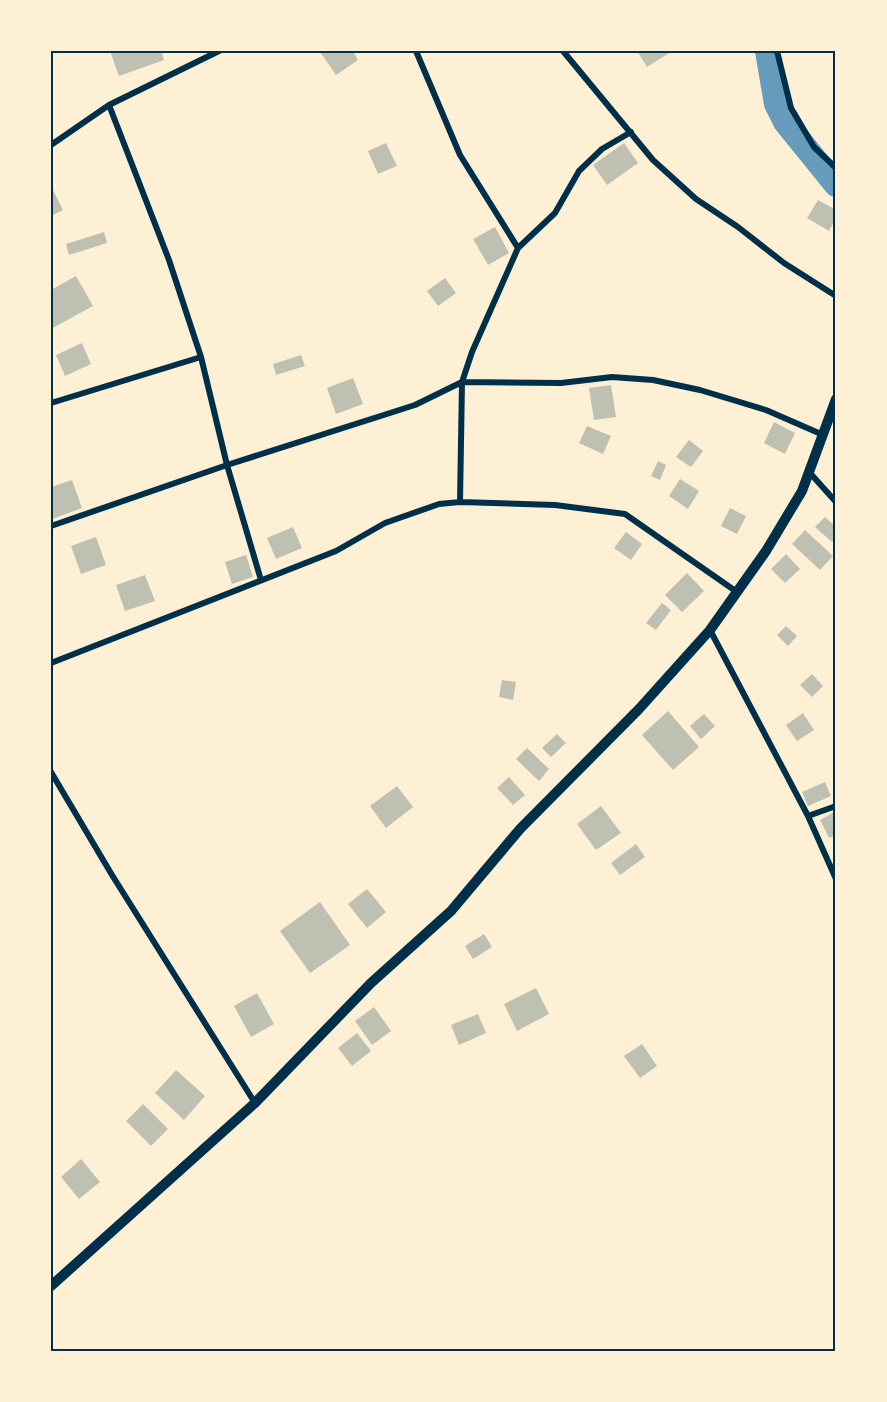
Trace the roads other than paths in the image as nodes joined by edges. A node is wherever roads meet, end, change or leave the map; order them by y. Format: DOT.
graph roads {
  1 [pos="219,51"];
  2 [pos="416,51"];
  3 [pos="563,51"];
  4 [pos="777,51"];
  5 [pos="109,105"];
  6 [pos="631,132"];
  7 [pos="51,145"];
  8 [pos="836,168"];
  9 [pos="518,248"];
  10 [pos="836,296"];
  11 [pos="201,357"];
  12 [pos="462,382"];
  13 [pos="836,399"];
  14 [pos="51,403"];
  15 [pos="822,434"];
  16 [pos="227,465"];
  17 [pos="810,473"];
  18 [pos="460,502"];
  19 [pos="836,502"];
  20 [pos="51,526"];
  21 [pos="261,580"];
  22 [pos="737,592"];
  23 [pos="710,630"];
  24 [pos="51,663"];
  25 [pos="51,772"];
  26 [pos="836,806"];
  27 [pos="808,816"];
  28 [pos="836,879"];
  29 [pos="255,1103"];
  30 [pos="51,1286"];
  1 -- 5 [label="street"];
  2 -- 9 [label="street"];
  3 -- 6 [label="street"];
  4 -- 8 [label="street"];
  5 -- 7 [label="street"];
  5 -- 11 [label="street"];
  6 -- 9 [label="street"];
  6 -- 10 [label="street"];
  9 -- 12 [label="street"];
  11 -- 14 [label="street"];
  11 -- 16 [label="street"];
  12 -- 15 [label="street"];
  12 -- 16 [label="street"];
  12 -- 18 [label="street"];
  13 -- 15 [label="street"];
  15 -- 17 [label="street"];
  16 -- 20 [label="street"];
  16 -- 21 [label="street"];
  17 -- 19 [label="street"];
  17 -- 22 [label="street"];
  18 -- 21 [label="street"];
  18 -- 22 [label="street"];
  21 -- 24 [label="street"];
  22 -- 23 [label="street"];
  23 -- 27 [label="street"];
  23 -- 29 [label="street"];
  25 -- 29 [label="street"];
  26 -- 27 [label="street"];
  27 -- 28 [label="street"];
  29 -- 30 [label="street"];
}
